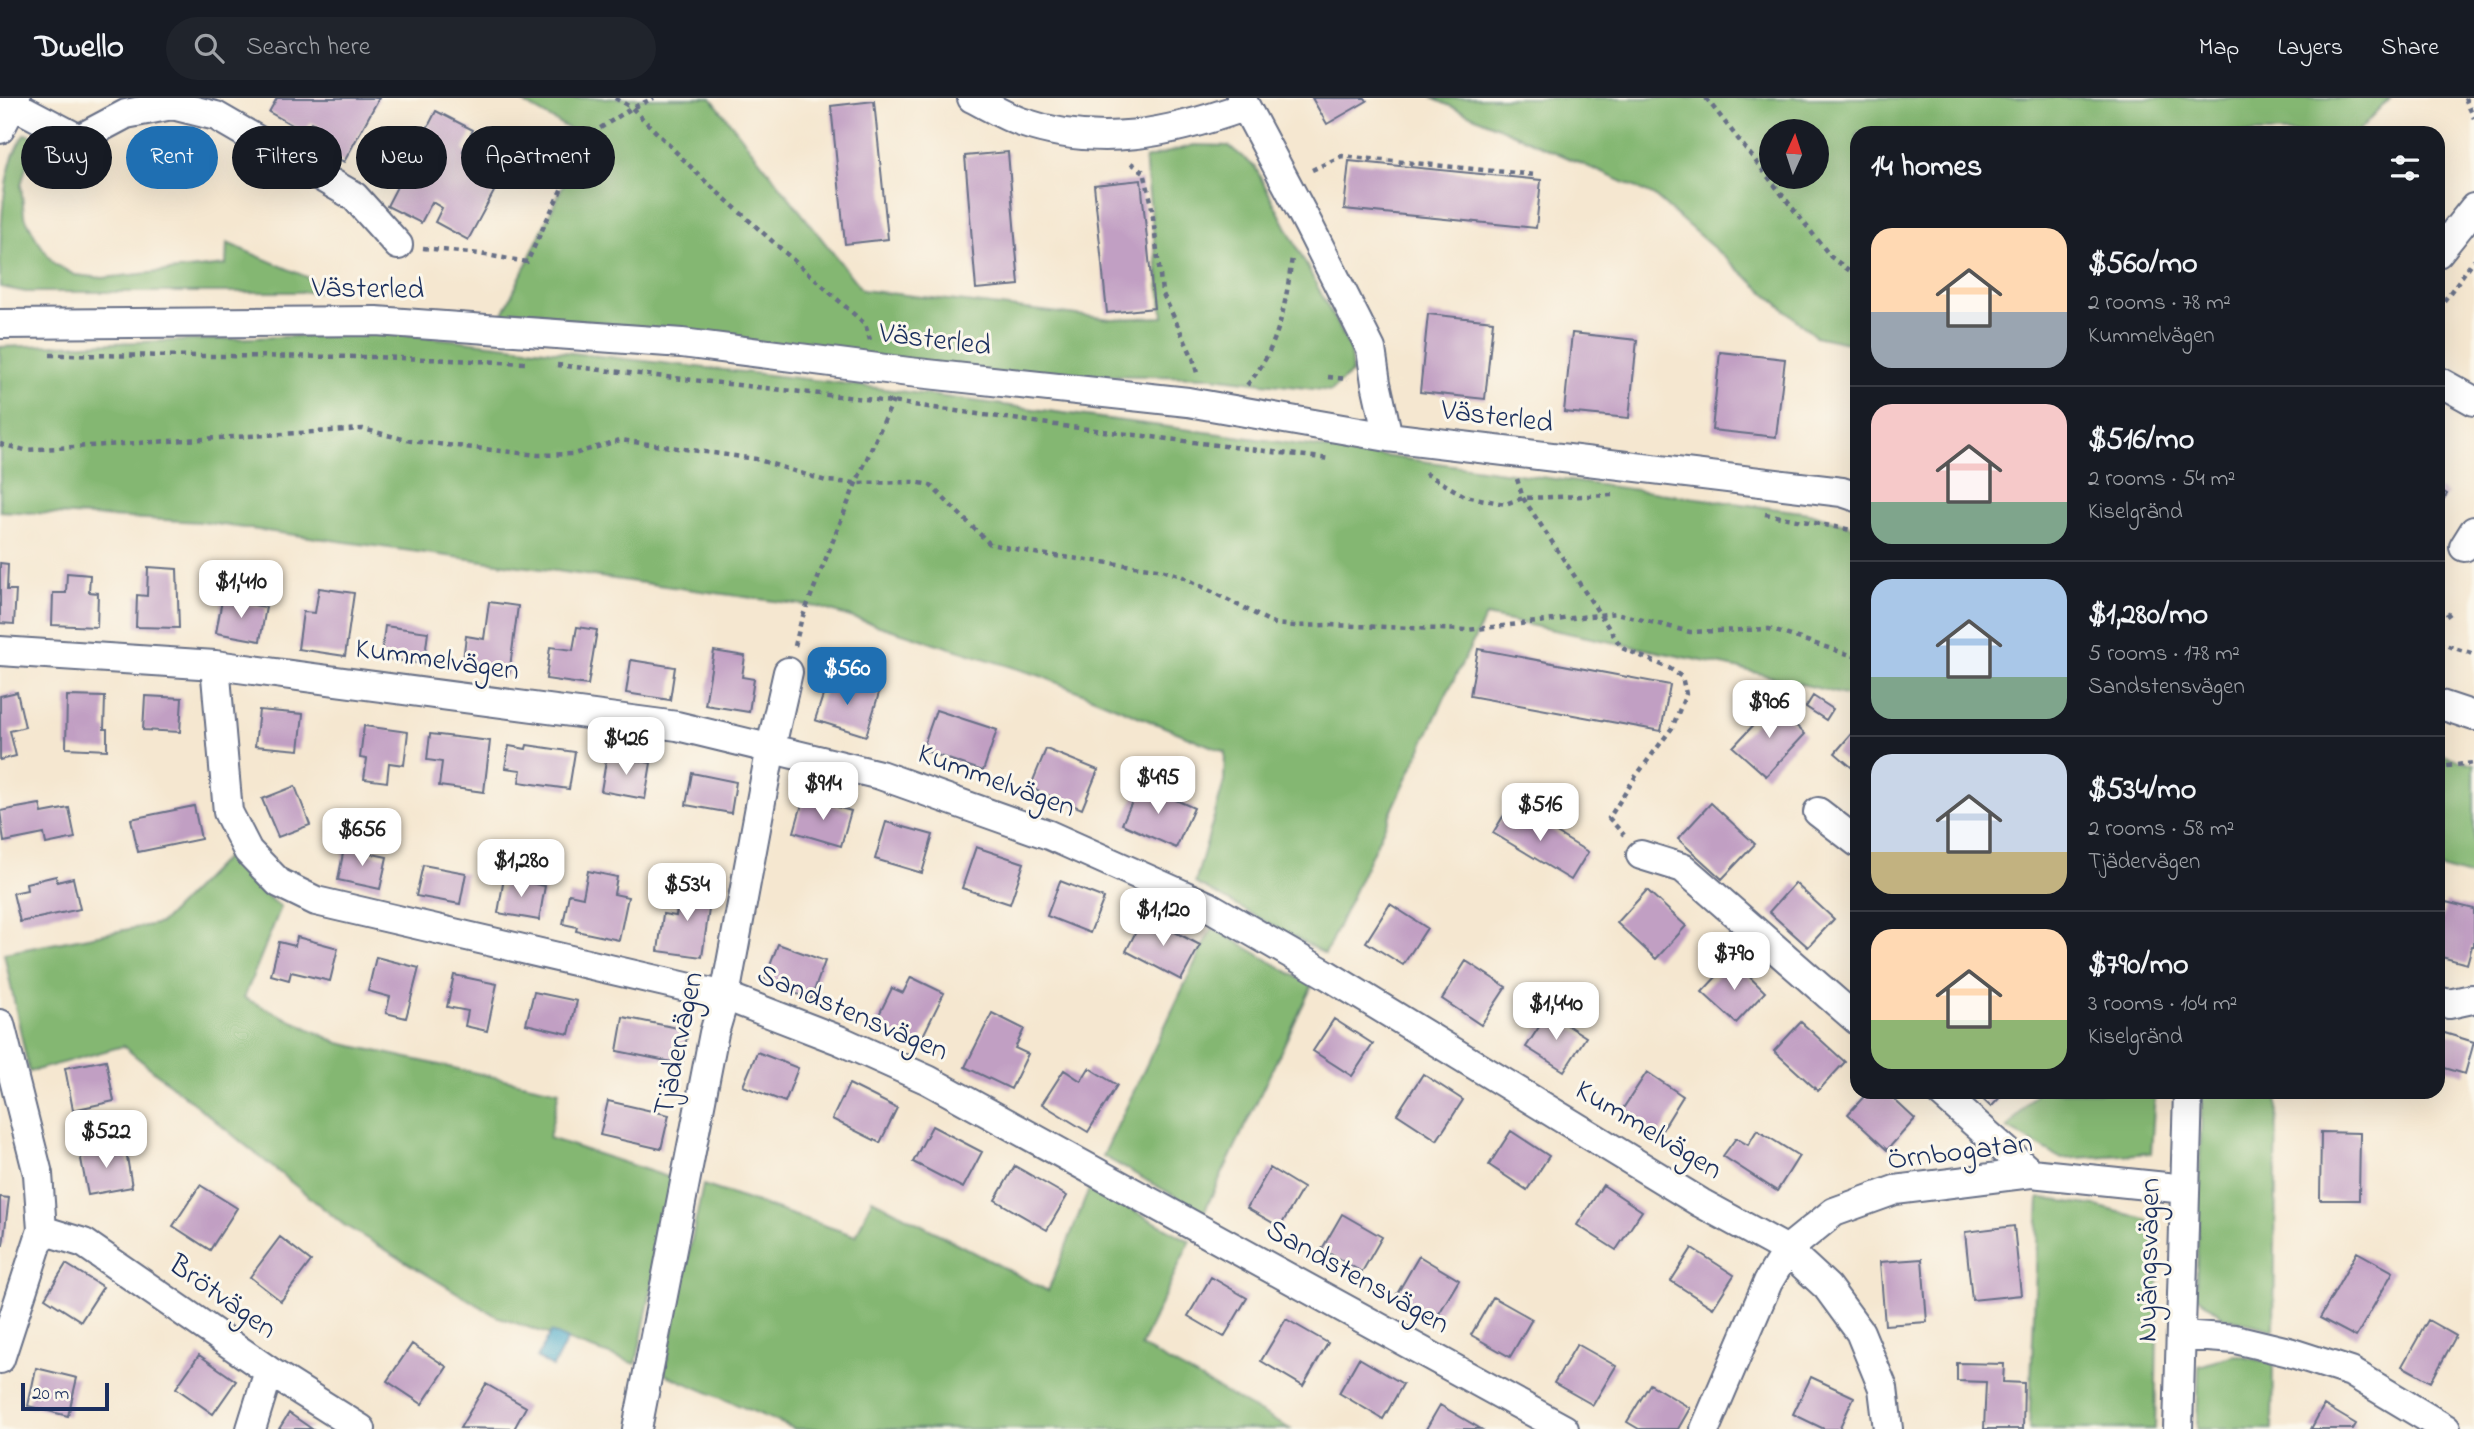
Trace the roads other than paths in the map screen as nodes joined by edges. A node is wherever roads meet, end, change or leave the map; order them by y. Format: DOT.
graph roads {
  1 [pos="972,98"];
  2 [pos="10,100"];
  3 [pos="1242,102"];
  4 [pos="0,130"];
  5 [pos="2474,208"];
  6 [pos="2445,244"];
  7 [pos="398,245"];
  8 [pos="0,324"];
  9 [pos="2445,385"];
  10 [pos="2474,401"];
  11 [pos="1388,437"];
  12 [pos="1850,495"];
  13 [pos="0,651"];
  14 [pos="215,665"];
  15 [pos="788,672"];
  16 [pos="2445,706"];
  17 [pos="2474,716"];
  18 [pos="771,747"];
  19 [pos="1818,812"];
  20 [pos="1850,837"];
  21 [pos="1641,855"];
  22 [pos="725,996"];
  23 [pos="2472,999"];
  24 [pos="2445,1003"];
  25 [pos="1850,1014"];
  26 [pos="0,1024"];
  27 [pos="1948,1099"];
  28 [pos="2188,1099"];
  29 [pos="2031,1173"];
  30 [pos="2185,1189"];
  31 [pos="43,1230"];
  32 [pos="1787,1250"];
  33 [pos="2182,1335"];
  34 [pos="0,1359"];
  35 [pos="269,1371"];
  36 [pos="251,1429"];
  37 [pos="361,1429"];
  38 [pos="636,1429"];
  39 [pos="1564,1429"];
  40 [pos="1705,1429"];
  41 [pos="1888,1429"];
  42 [pos="2178,1429"];
  43 [pos="2446,1429"];
  1 -- 3 [label="street"];
  2 -- 4 [label="street"];
  2 -- 7 [label="street"];
  3 -- 11 [label="street"];
  5 -- 6 [label="street"];
  8 -- 11 [label="street, Västerled"];
  9 -- 10 [label="street"];
  11 -- 12 [label="street, Västerled"];
  13 -- 14 [label="street, Kummelvägen"];
  14 -- 18 [label="street, Kummelvägen"];
  14 -- 22 [label="street, Sandstensvägen"];
  15 -- 18 [label="street, Tjädervägen"];
  16 -- 17 [label="street"];
  18 -- 22 [label="street, Tjädervägen"];
  18 -- 32 [label="street, Kummelvägen"];
  19 -- 20 [label="street"];
  21 -- 25 [label="street"];
  22 -- 38 [label="street, Tjädervägen"];
  22 -- 39 [label="street, Sandstensvägen"];
  23 -- 24 [label="street"];
  26 -- 31 [label="street"];
  27 -- 29 [label="street"];
  28 -- 30 [label="street, Nyängsvägen"];
  29 -- 30 [label="street, Örnbogatan"];
  29 -- 32 [label="street, Örnbogatan"];
  30 -- 33 [label="street, Nyängsvägen"];
  31 -- 34 [label="street"];
  31 -- 35 [label="street, Brötvägen"];
  32 -- 40 [label="street, Örnbogatan"];
  32 -- 41 [label="street, Kummelvägen"];
  33 -- 42 [label="street, Nyängsvägen"];
  33 -- 43 [label="street"];
  35 -- 36 [label="street"];
  35 -- 37 [label="street, Brötvägen"];
}
